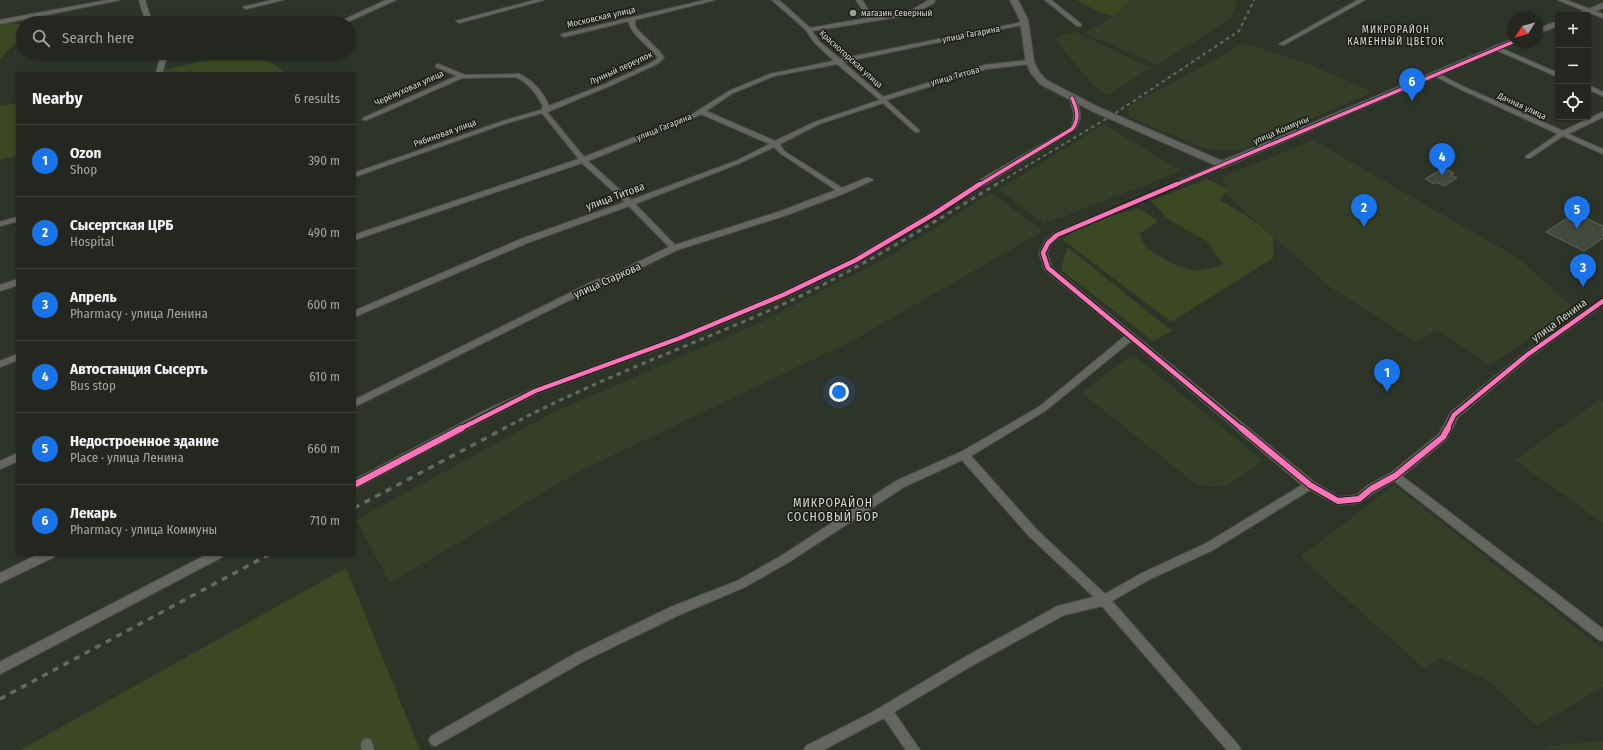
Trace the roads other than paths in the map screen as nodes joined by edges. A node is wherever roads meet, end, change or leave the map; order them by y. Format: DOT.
graph roads {
  1 [pos="117,0"];
  2 [pos="142,0"];
  3 [pos="280,0"];
  4 [pos="393,0"];
  5 [pos="541,0"];
  6 [pos="712,0"];
  7 [pos="775,0"];
  8 [pos="860,0"];
  9 [pos="932,0"];
  10 [pos="1014,0"];
  11 [pos="1048,0"];
  12 [pos="1362,0"];
  13 [pos="1561,0"];
  14 [pos="1603,5"];
  15 [pos="246,7"];
  16 [pos="1589,11"];
  17 [pos="32,16"];
  18 [pos="147,16"];
  19 [pos="355,16"];
  20 [pos="1603,16"];
  21 [pos="16,19"];
  22 [pos="871,19"];
  23 [pos="459,20"];
  24 [pos="632,20"];
  25 [pos="0,22"];
  26 [pos="1023,24"];
  27 [pos="1555,24"];
  28 [pos="1079,25"];
  29 [pos="1543,29"];
  30 [pos="808,30"];
  31 [pos="564,35"];
  32 [pos="1282,44"];
  33 [pos="1507,44"];
  34 [pos="1496,48"];
  35 [pos="164,60"];
  36 [pos="837,61"];
  37 [pos="1030,62"];
  38 [pos="438,66"];
  39 [pos="159,72"];
  40 [pos="1435,74"];
  41 [pos="1555,74"];
  42 [pos="462,76"];
  43 [pos="1591,88"];
  44 [pos="1603,94"];
  45 [pos="1072,98"];
  46 [pos="883,100"];
  47 [pos="543,111"];
  48 [pos="701,111"];
  49 [pos="1603,114"];
  50 [pos="365,119"];
  51 [pos="916,131"];
  52 [pos="1562,134"];
  53 [pos="776,144"];
  54 [pos="1603,152"];
  55 [pos="1528,157"];
  56 [pos="583,160"];
  57 [pos="1222,166"];
  58 [pos="356,174"];
  59 [pos="869,180"];
  60 [pos="842,191"];
  61 [pos="630,203"];
  62 [pos="16,220"];
  63 [pos="0,224"];
  64 [pos="1057,235"];
  65 [pos="356,237"];
  66 [pos="674,248"];
  67 [pos="16,283"];
  68 [pos="0,288"];
  69 [pos="1603,301"];
  70 [pos="356,313"];
  71 [pos="1131,336"];
  72 [pos="16,358"];
  73 [pos="0,364"];
  74 [pos="356,403"];
  75 [pos="964,455"];
  76 [pos="16,458"];
  77 [pos="0,465"];
  78 [pos="1395,476"];
  79 [pos="356,484"];
  80 [pos="1310,485"];
  81 [pos="46,556"];
  82 [pos="214,556"];
  83 [pos="0,578"];
  84 [pos="1104,600"];
  85 [pos="1603,636"];
  86 [pos="0,668"];
  87 [pos="886,711"];
  88 [pos="436,740"];
  89 [pos="810,750"];
  90 [pos="914,750"];
  91 [pos="1235,750"];
  1 -- 17 [label="street"];
  2 -- 18 [label="street"];
  3 -- 15 [label="street"];
  4 -- 19 [label="street"];
  5 -- 23 [label="street"];
  6 -- 24 [label="street, Московская улица"];
  7 -- 30 [label="street, Красногорская улица"];
  8 -- 22 [label="street"];
  9 -- 22 [label="street"];
  10 -- 26 [label="street"];
  11 -- 28 [label="street"];
  12 -- 32 [label="street"];
  13 -- 16 [label="street"];
  14 -- 16 [label="street"];
  16 -- 20 [label="street"];
  21 -- 25 [label="street"];
  22 -- 30 [label="street"];
  24 -- 31 [label="street, Московская улица"];
  24 -- 47 [label="street, Лунный переулок"];
  26 -- 36 [label="street, улица Гагарина"];
  26 -- 37 [label="street"];
  27 -- 29 [label="street"];
  30 -- 36 [label="street, Красногорская улица"];
  33 -- 34 [label="street, улица Коммуны"];
  34 -- 40 [label="street, улица Коммуны"];
  34 -- 41 [label="street"];
  35 -- 39 [label="street"];
  36 -- 46 [label="street, Красногорская улица"];
  36 -- 48 [label="street, улица Гагарина"];
  37 -- 45 [label="street"];
  37 -- 46 [label="street, улица Титова"];
  38 -- 42 [label="street"];
  40 -- 52 [label="street, Дачная улица"];
  40 -- 57 [label="street, улица Коммуны"];
  42 -- 47 [label="street"];
  42 -- 50 [label="street, Черёмуховая улица"];
  43 -- 44 [label="street"];
  45 -- 57 [label="street"];
  45 -- 79 [label="street"];
  46 -- 51 [label="street, Красногорская улица"];
  46 -- 53 [label="street, улица Титова"];
  47 -- 56 [label="street"];
  47 -- 58 [label="street, Рябиновая улица"];
  48 -- 53 [label="street"];
  48 -- 56 [label="street, улица Гагарина"];
  49 -- 52 [label="street"];
  52 -- 54 [label="street, Дачная улица"];
  52 -- 55 [label="street"];
  53 -- 60 [label="street"];
  53 -- 61 [label="street, улица Титова"];
  56 -- 61 [label="street"];
  56 -- 65 [label="street, улица Гагарина"];
  57 -- 64 [label="street, улица Коммуны"];
  59 -- 60 [label="street, улица Старкова"];
  60 -- 66 [label="street, улица Старкова"];
  61 -- 66 [label="street"];
  61 -- 70 [label="street, улица Титова"];
  62 -- 63 [label="street"];
  64 -- 71 [label="street, улица Ленина"];
  66 -- 74 [label="street, улица Старкова"];
  67 -- 68 [label="street"];
  69 -- 78 [label="street, улица Ленина"];
  71 -- 75 [label="street"];
  71 -- 80 [label="street, улица Ленина"];
  72 -- 73 [label="street"];
  75 -- 84 [label="street"];
  75 -- 88 [label="street"];
  76 -- 77 [label="street"];
  78 -- 80 [label="street, улица Ленина"];
  78 -- 85 [label="street"];
  80 -- 84 [label="street"];
  81 -- 83 [label="street"];
  82 -- 86 [label="street"];
  84 -- 87 [label="street"];
  84 -- 91 [label="street"];
  87 -- 89 [label="street"];
  87 -- 90 [label="street"];
}
